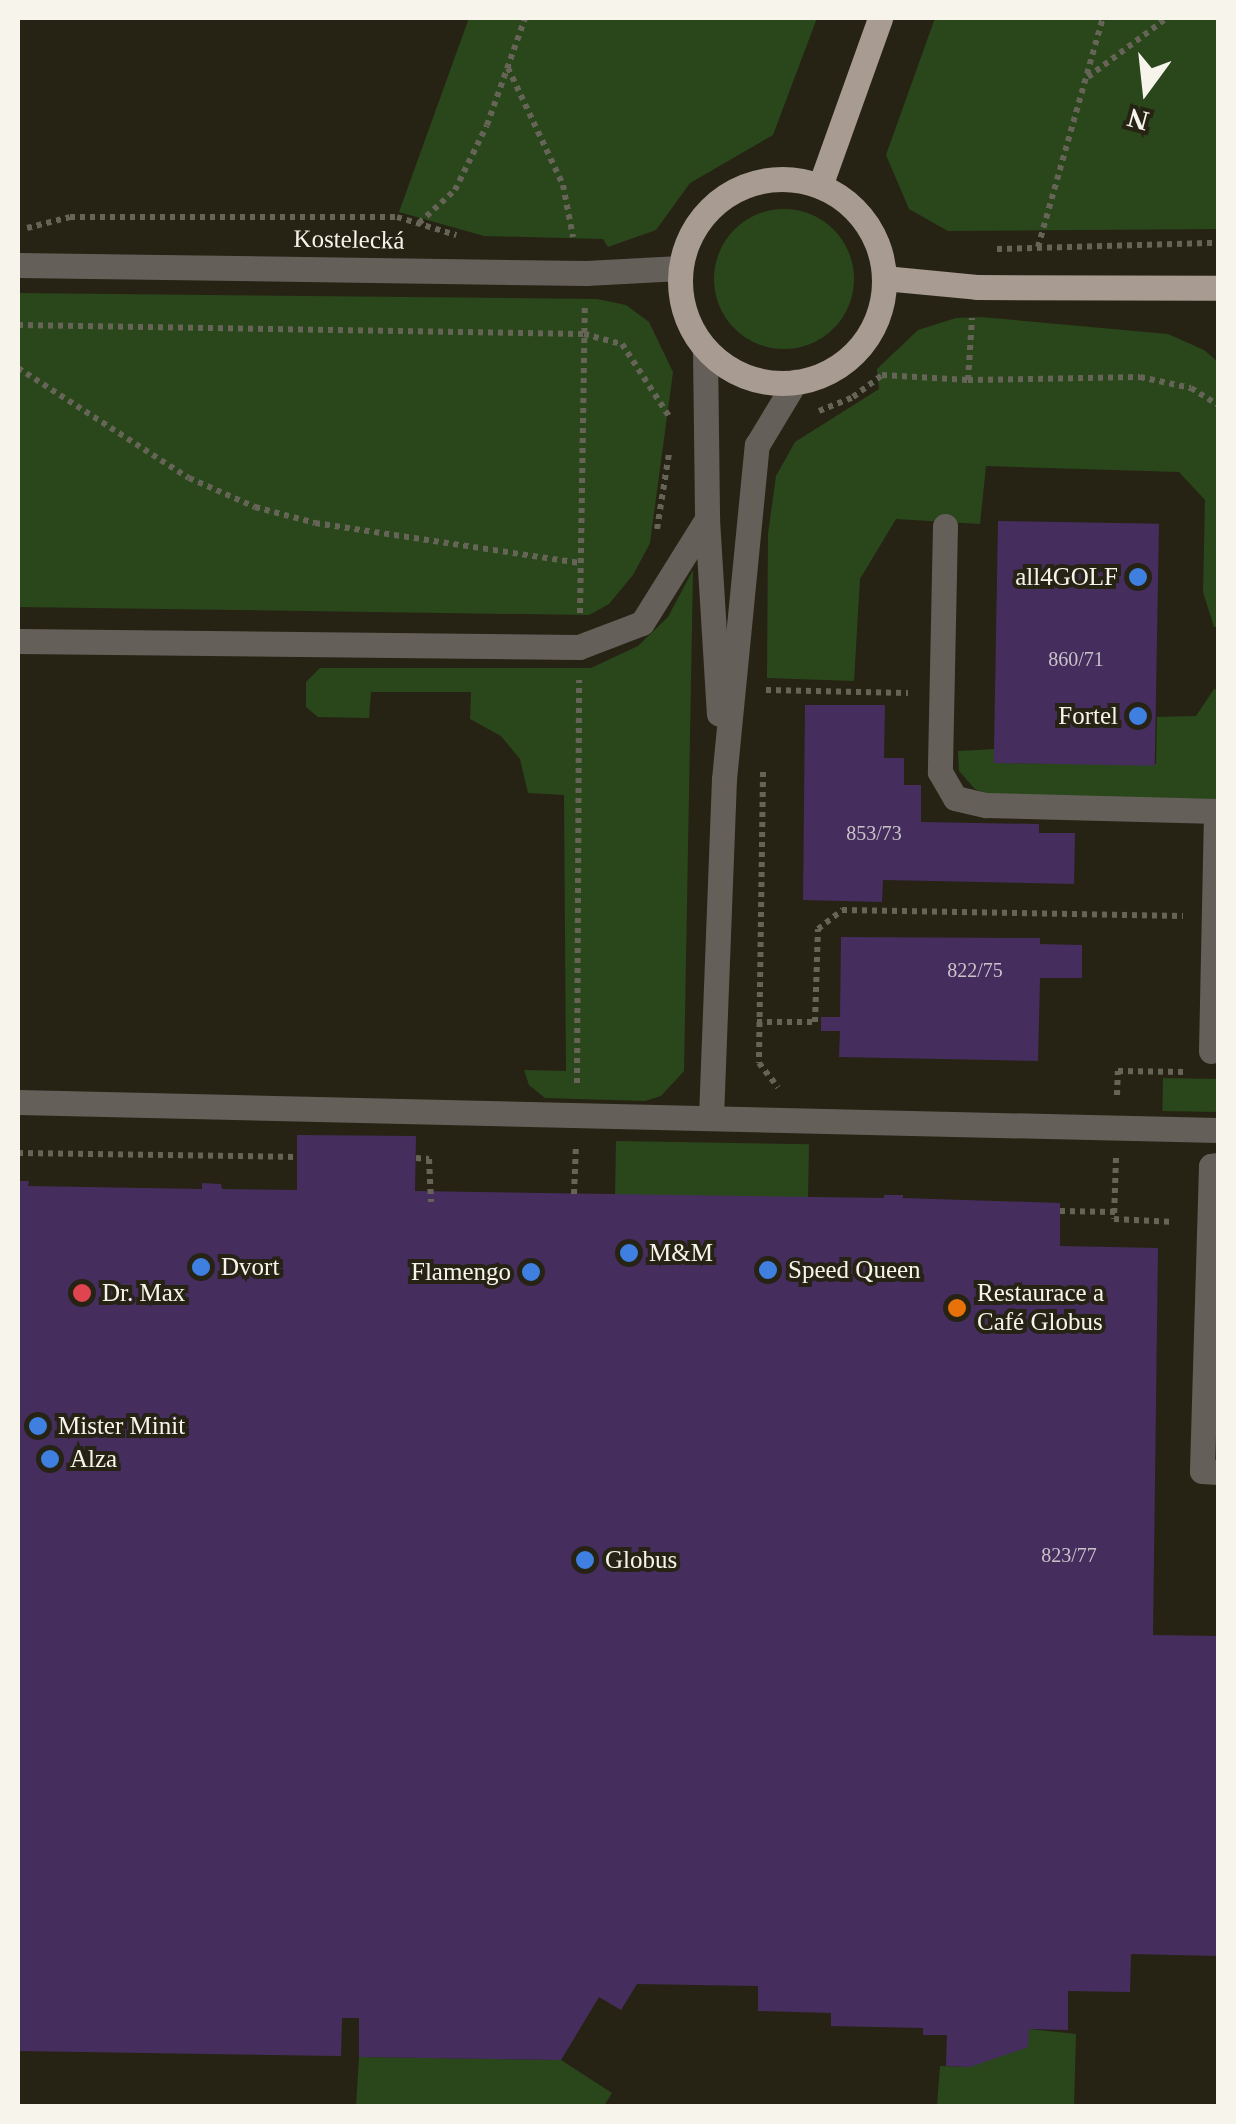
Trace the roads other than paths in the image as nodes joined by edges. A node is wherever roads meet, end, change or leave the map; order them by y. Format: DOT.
graph roads {
  1 [pos="880,18"];
  2 [pos="820,186"];
  3 [pos="18,265"];
  4 [pos="680,268"];
  5 [pos="884,278"];
  6 [pos="1218,288"];
  7 [pos="706,349"];
  8 [pos="795,382"];
  9 [pos="706,519"];
  10 [pos="945,526"];
  11 [pos="18,641"];
  12 [pos="724,779"];
  13 [pos="1217,811"];
  14 [pos="1206,1062"];
  15 [pos="18,1102"];
  16 [pos="712,1116"];
  17 [pos="1218,1130"];
  18 [pos="1218,1164"];
  19 [pos="1218,1472"];
  1 -- 2 [label="main road"];
  2 -- 4 [label="main road"];
  2 -- 5 [label="main road"];
  3 -- 4 [label="street, Kostelecká"];
  4 -- 7 [label="main road"];
  5 -- 6 [label="main road"];
  5 -- 8 [label="main road"];
  7 -- 8 [label="main road"];
  7 -- 9 [label="street"];
  8 -- 12 [label="street"];
  9 -- 11 [label="street"];
  9 -- 12 [label="street"];
  10 -- 13 [label="street"];
  12 -- 16 [label="street"];
  13 -- 14 [label="street"];
  15 -- 16 [label="street"];
  16 -- 17 [label="street"];
  18 -- 19 [label="street"];
}
